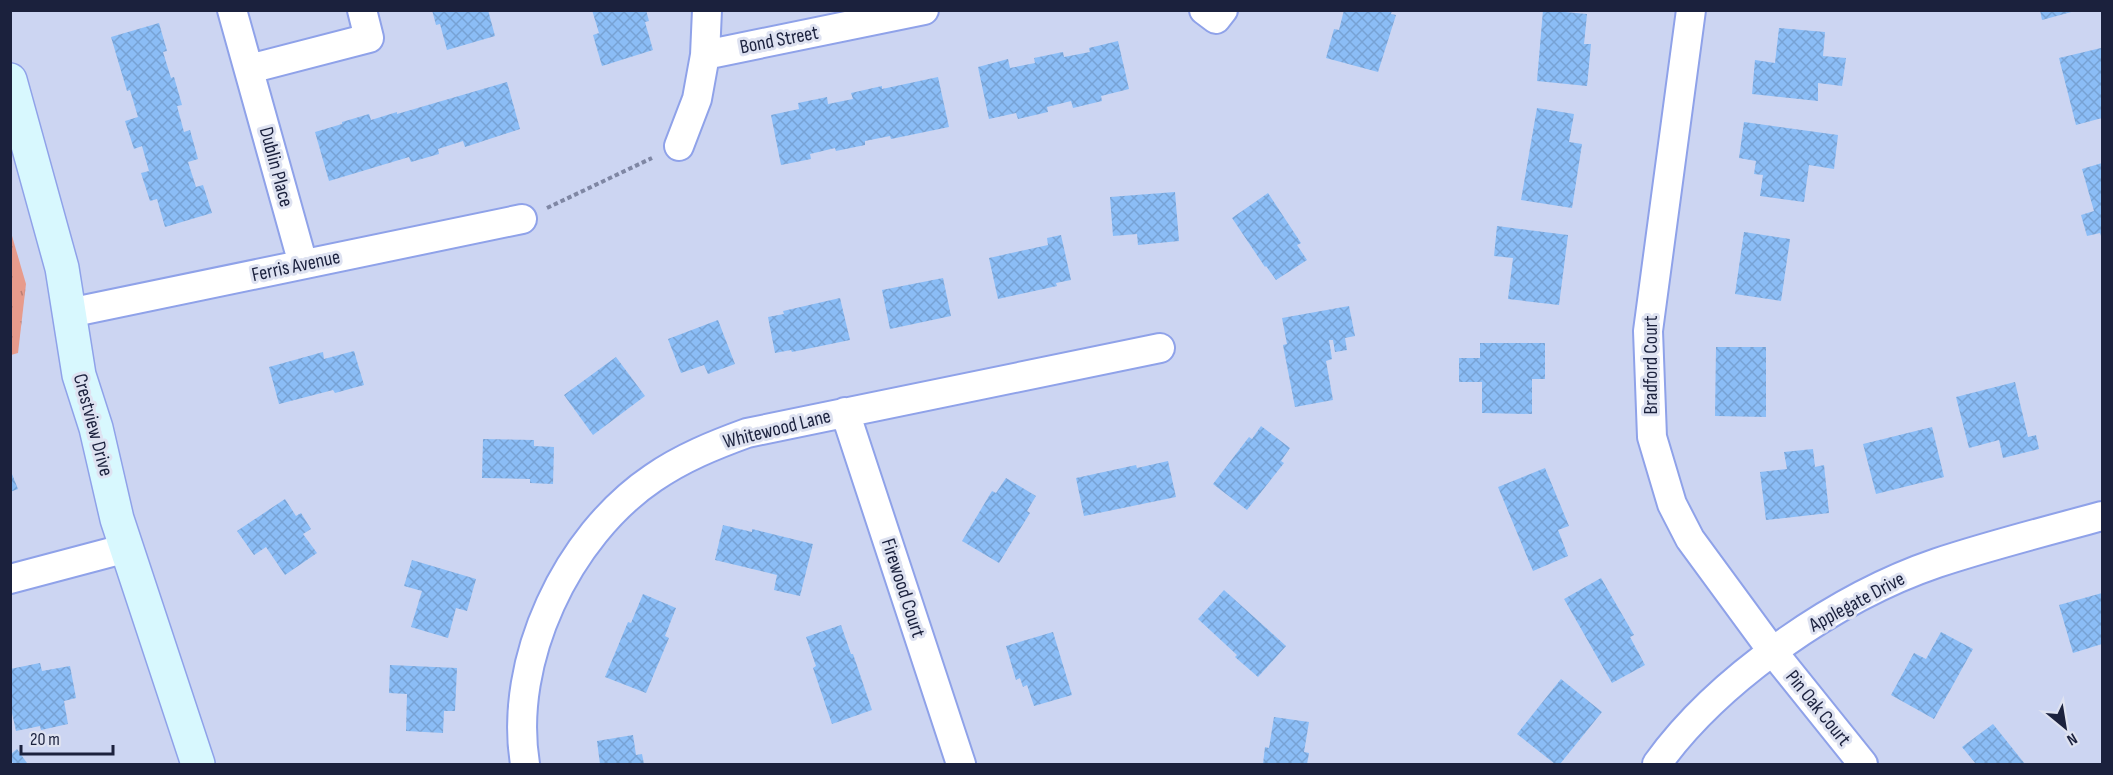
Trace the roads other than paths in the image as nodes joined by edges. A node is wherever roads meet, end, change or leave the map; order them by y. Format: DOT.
graph roads {
  1 [pos="232,10"];
  2 [pos="362,10"];
  3 [pos="707,10"];
  4 [pos="924,10"];
  5 [pos="1204,10"];
  6 [pos="1223,10"];
  7 [pos="1691,10"];
  8 [pos="705,55"];
  9 [pos="249,69"];
  10 [pos="10,80"];
  11 [pos="679,146"];
  12 [pos="522,219"];
  13 [pos="303,264"];
  14 [pos="69,313"];
  15 [pos="1160,348"];
  16 [pos="845,412"];
  17 [pos="2103,516"];
  18 [pos="127,548"];
  19 [pos="10,579"];
  20 [pos="1773,652"];
  21 [pos="198,765"];
  22 [pos="525,765"];
  23 [pos="961,765"];
  24 [pos="1656,765"];
  25 [pos="1863,765"];
  1 -- 9 [label="street, Dublin Place"];
  2 -- 9 [label="street"];
  3 -- 8 [label="street"];
  4 -- 8 [label="street, Bond Street"];
  5 -- 6 [label="street"];
  7 -- 20 [label="street, Bradford Court"];
  8 -- 11 [label="street"];
  9 -- 13 [label="street, Dublin Place"];
  10 -- 14 [label="main road, Crestview Drive"];
  12 -- 13 [label="street, Ferris Avenue"];
  13 -- 14 [label="street, Ferris Avenue"];
  14 -- 18 [label="main road, Crestview Drive"];
  15 -- 16 [label="street, Whitewood Lane"];
  16 -- 22 [label="street, Whitewood Lane"];
  16 -- 23 [label="street, Firewood Court"];
  17 -- 20 [label="street, Applegate Drive"];
  18 -- 19 [label="street"];
  18 -- 21 [label="main road, Crestview Drive"];
  20 -- 24 [label="street, Applegate Drive"];
  20 -- 25 [label="street, Pin Oak Court"];
}
